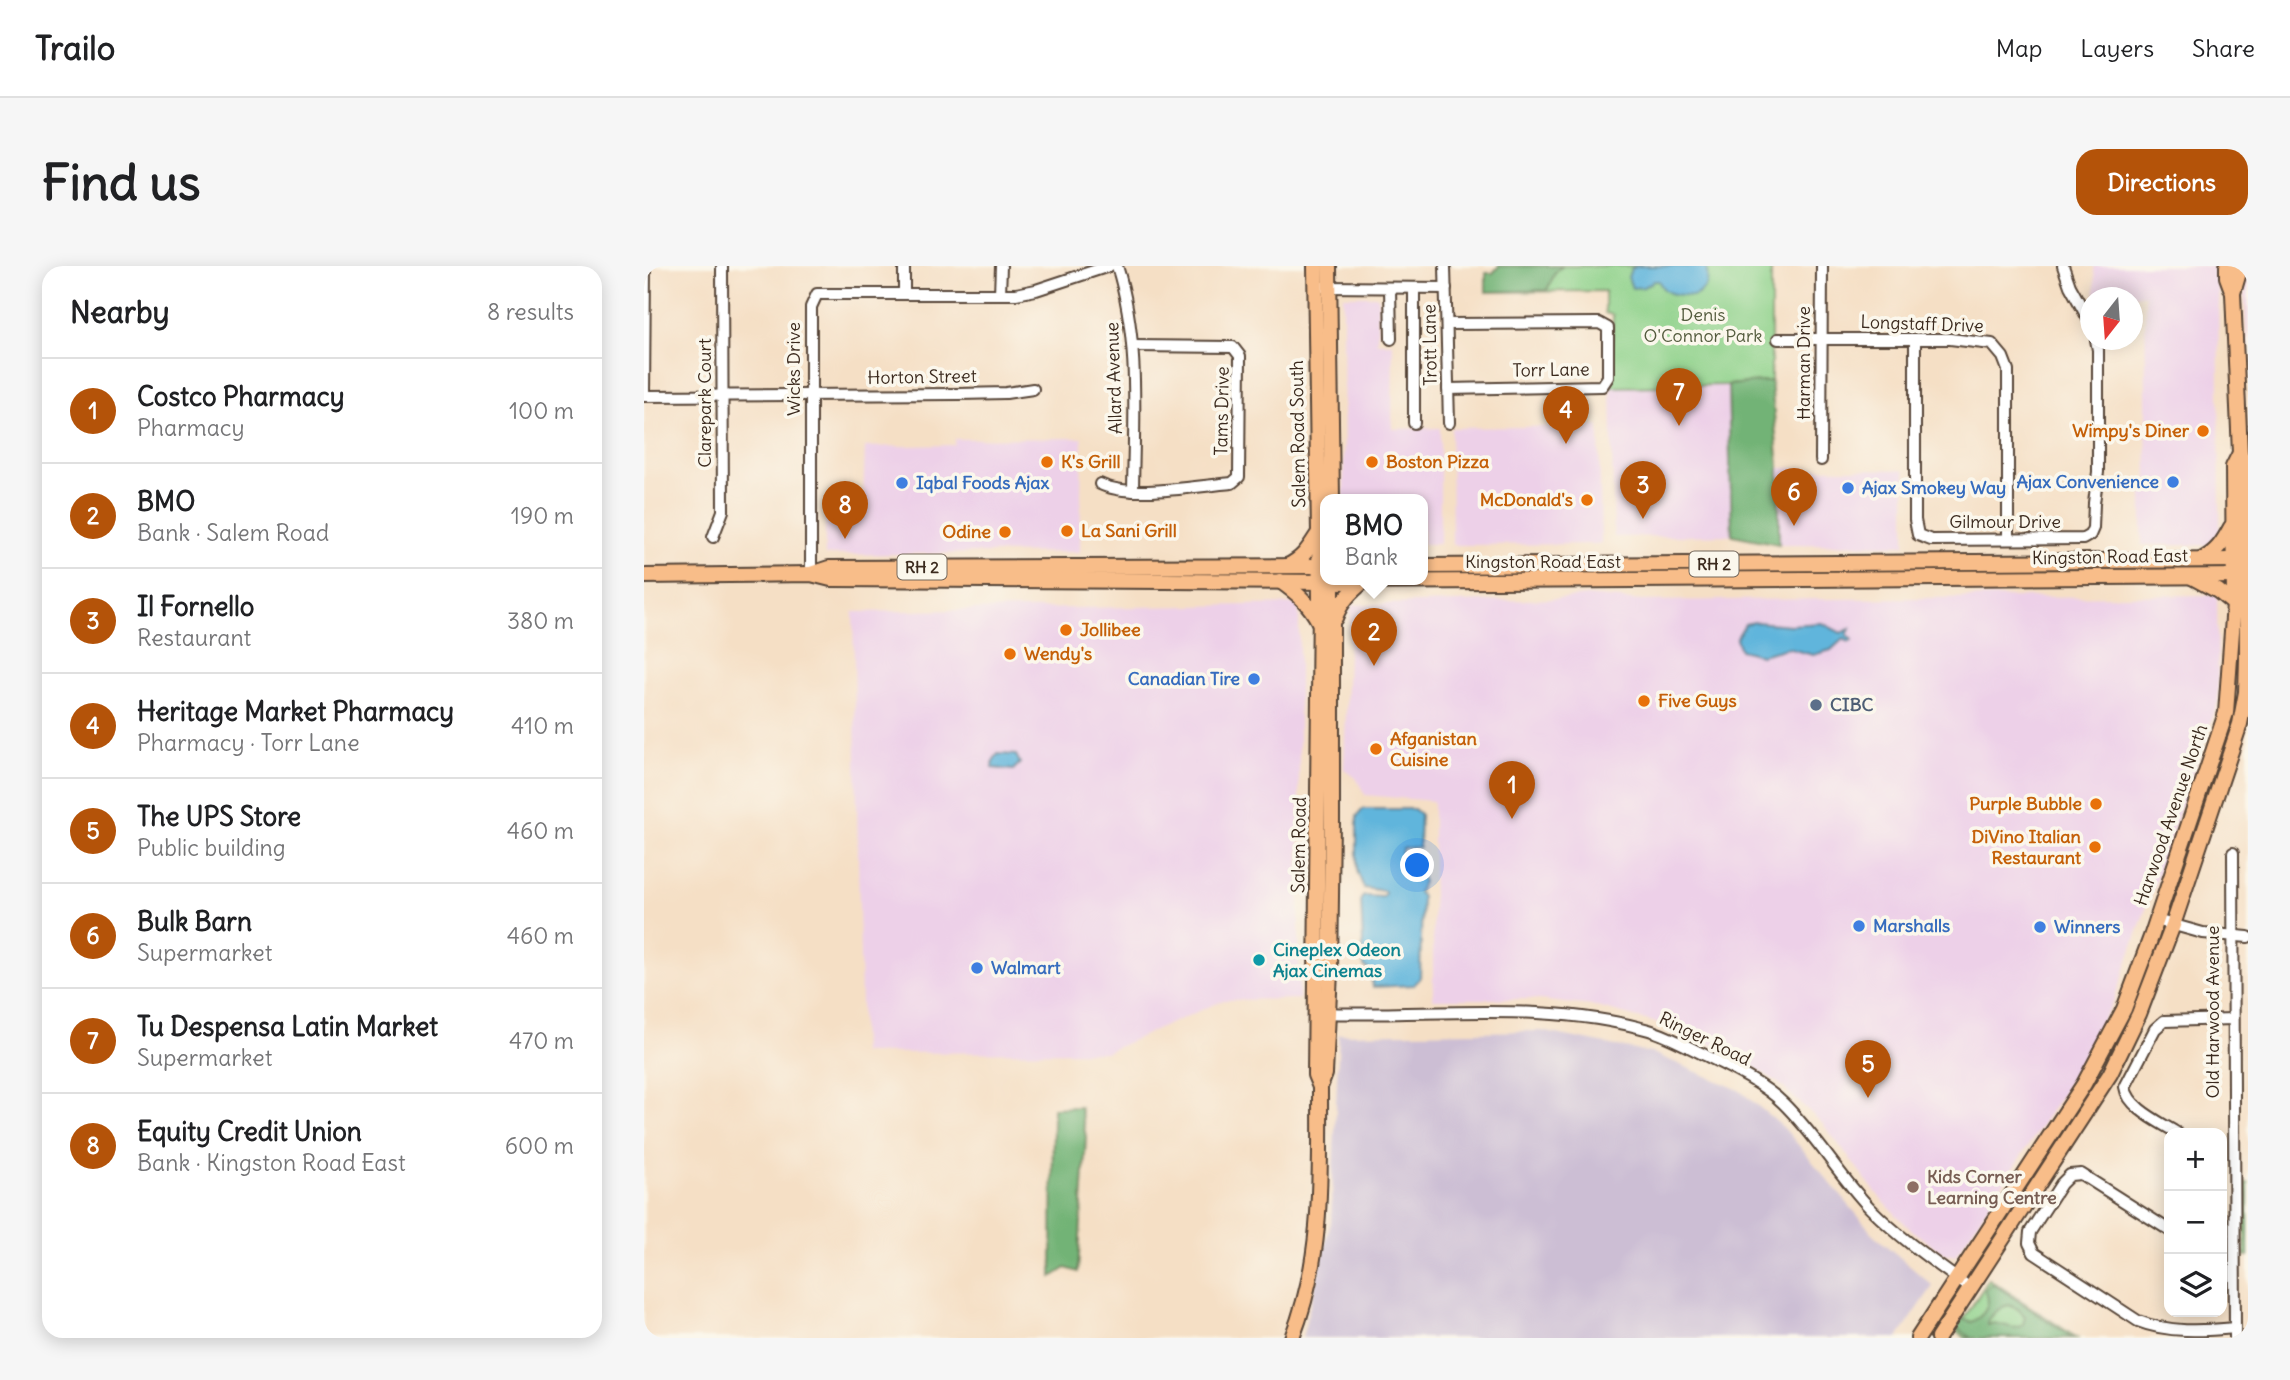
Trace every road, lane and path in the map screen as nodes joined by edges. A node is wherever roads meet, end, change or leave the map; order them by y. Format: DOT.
graph roads {
  1 [pos="645,266"];
  2 [pos="722,266"];
  3 [pos="904,266"];
  4 [pos="1001,266"];
  5 [pos="1109,266"];
  6 [pos="1117,266"];
  7 [pos="1315,266"];
  8 [pos="1329,266"];
  9 [pos="1445,266"];
  10 [pos="1822,266"];
  11 [pos="2063,266"];
  12 [pos="2227,266"];
  13 [pos="2239,266"];
  14 [pos="1322,287"];
  15 [pos="1390,288"];
  16 [pos="1414,288"];
  17 [pos="1446,288"];
  18 [pos="904,292"];
  19 [pos="2233,293"];
  20 [pos="1000,294"];
  21 [pos="2080,304"];
  22 [pos="1448,324"];
  23 [pos="1391,339"];
  24 [pos="1821,339"];
  25 [pos="1778,340"];
  26 [pos="1915,340"];
  27 [pos="1133,346"];
  28 [pos="2098,350"];
  29 [pos="1033,389"];
  30 [pos="1448,389"];
  31 [pos="644,396"];
  32 [pos="723,396"];
  33 [pos="811,396"];
  34 [pos="1414,423"];
  35 [pos="1448,423"];
  36 [pos="1821,460"];
  37 [pos="1100,484"];
  38 [pos="1133,491"];
  39 [pos="1332,494"];
  40 [pos="2243,527"];
  41 [pos="1318,533"];
  42 [pos="713,537"];
  43 [pos="2008,538"];
  44 [pos="1320,550"];
  45 [pos="2243,560"];
  46 [pos="2201,561"];
  47 [pos="1287,566"];
  48 [pos="1320,566"];
  49 [pos="1428,566"];
  50 [pos="811,574"];
  51 [pos="644,576"];
  52 [pos="2191,576"];
  53 [pos="2243,576"];
  54 [pos="1280,581"];
  55 [pos="1320,581"];
  56 [pos="1428,581"];
  57 [pos="1326,585"];
  58 [pos="1328,585"];
  59 [pos="1359,585"];
  60 [pos="1320,602"];
  61 [pos="2234,604"];
  62 [pos="2248,619"];
  63 [pos="1326,625"];
  64 [pos="2233,853"];
  65 [pos="2156,920"];
  66 [pos="2173,925"];
  67 [pos="2232,937"];
  68 [pos="2248,937"];
  69 [pos="1322,1013"];
  70 [pos="2233,1019"];
  71 [pos="2170,1128"];
  72 [pos="2228,1140"];
  73 [pos="2164,1227"];
  74 [pos="2228,1236"];
  75 [pos="1956,1278"];
  76 [pos="1970,1288"];
  77 [pos="2235,1333"];
  78 [pos="1292,1338"];
  79 [pos="1918,1338"];
  80 [pos="1938,1338"];
  1 -- 31 [label="street"];
  2 -- 32 [label="street, Clarepark Court"];
  3 -- 18 [label="street"];
  4 -- 20 [label="street"];
  5 -- 20 [label="street, Wicks Drive"];
  6 -- 27 [label="street, Allard Avenue"];
  7 -- 14 [label="main road, Salem Road South"];
  8 -- 14 [label="main road, Salem Road South"];
  9 -- 17 [label="street, Trott Lane"];
  10 -- 24 [label="street, Harman Drive"];
  11 -- 21 [label="street"];
  12 -- 19 [label="main road"];
  13 -- 19 [label="main road"];
  14 -- 15 [label="street"];
  14 -- 39 [label="main road, Salem Road South"];
  14 -- 41 [label="main road, Salem Road South"];
  15 -- 16 [label="street"];
  15 -- 23 [label="street"];
  16 -- 17 [label="street"];
  16 -- 34 [label="street"];
  17 -- 22 [label="street, Trott Lane"];
  18 -- 20 [label="street, Wicks Drive"];
  18 -- 33 [label="street, Wicks Drive"];
  19 -- 40 [label="main road"];
  22 -- 30 [label="street, Trott Lane"];
  22 -- 30 [label="street, Torr Lane"];
  24 -- 25 [label="street, Longstaff Drive"];
  24 -- 26 [label="street, Longstaff Drive"];
  24 -- 36 [label="street, Harman Drive"];
  26 -- 43 [label="street, Longstaff Drive"];
  26 -- 43 [label="street, Gilmour Drive"];
  27 -- 38 [label="street, Allard Avenue"];
  27 -- 38 [label="street, Tams Drive"];
  28 -- 43 [label="street, Gilmour Drive"];
  29 -- 33 [label="street, Horton Street"];
  30 -- 35 [label="street, Trott Lane"];
  31 -- 32 [label="street, Horton Street"];
  32 -- 33 [label="street, Horton Street"];
  32 -- 42 [label="street, Clarepark Court"];
  33 -- 50 [label="street, Wicks Drive"];
  37 -- 38 [label="street, Tams Drive"];
  40 -- 45 [label="main road"];
  40 -- 46 [label="main road"];
  41 -- 44 [label="main road, Salem Road South"];
  41 -- 47 [label="main road"];
  45 -- 46 [label="main road, Kingston Road East / RH 2"];
  45 -- 53 [label="main road"];
  46 -- 49 [label="main road, Kingston Road East / RH 2"];
  47 -- 48 [label="main road, Kingston Road East / RH 2"];
  47 -- 50 [label="main road, Kingston Road East / RH 2"];
  50 -- 51 [label="main road, Kingston Road East / RH 2"];
  50 -- 54 [label="main road, Kingston Road East / RH 2"];
  52 -- 53 [label="main road, Kingston Road East / RH 2"];
  52 -- 56 [label="main road, Kingston Road East / RH 2"];
  52 -- 61 [label="main road"];
  53 -- 61 [label="main road, Harwood Avenue North"];
  53 -- 62 [label="main road, Harwood Avenue North"];
  54 -- 55 [label="main road, Kingston Road East / RH 2"];
  54 -- 63 [label="main road"];
  57 -- 60 [label="main road, Salem Road South"];
  58 -- 63 [label="main road, Salem Road South"];
  59 -- 63 [label="main road"];
  60 -- 63 [label="main road, Salem Road"];
  61 -- 65 [label="main road, Harwood Avenue North"];
  62 -- 66 [label="main road, Harwood Avenue North"];
  63 -- 69 [label="main road, Salem Road"];
  64 -- 67 [label="street, Old Harwood Avenue"];
  65 -- 66 [label="street"];
  65 -- 75 [label="main road, Harwood Avenue North"];
  66 -- 67 [label="street"];
  66 -- 76 [label="main road, Harwood Avenue North"];
  67 -- 68 [label="street"];
  67 -- 70 [label="street, Old Harwood Avenue"];
  69 -- 75 [label="street, Ringer Road"];
  69 -- 78 [label="main road, Salem Road"];
  70 -- 71 [label="street"];
  70 -- 72 [label="street, Old Harwood Avenue"];
  72 -- 74 [label="street, Old Harwood Avenue"];
  73 -- 77 [label="street"];
  74 -- 77 [label="street, Old Harwood Avenue"];
  75 -- 76 [label="street, Ringer Road"];
  75 -- 79 [label="main road, Harwood Avenue North"];
  76 -- 80 [label="main road, Harwood Avenue North"];
}
